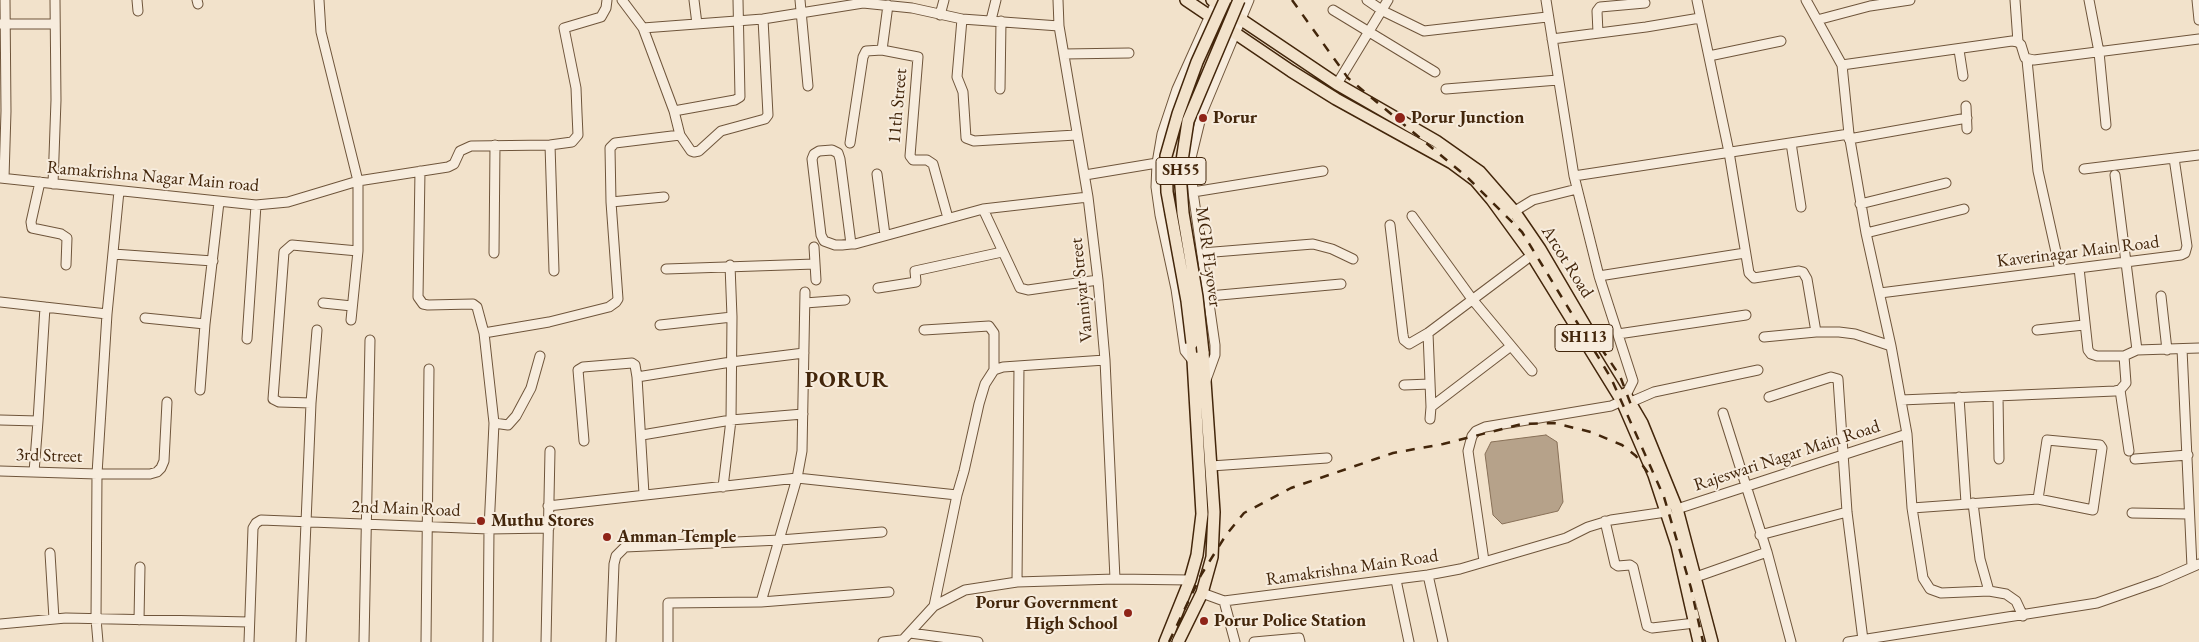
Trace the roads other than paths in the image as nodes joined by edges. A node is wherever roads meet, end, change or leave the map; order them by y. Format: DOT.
graph roads {
  1 [pos="5,0"];
  2 [pos="55,0"];
  3 [pos="137,0"];
  4 [pos="319,0"];
  5 [pos="607,0"];
  6 [pos="622,0"];
  7 [pos="694,0"];
  8 [pos="738,0"];
  9 [pos="800,0"];
  10 [pos="944,0"];
  11 [pos="996,0"];
  12 [pos="1058,0"];
  13 [pos="1186,0"];
  14 [pos="1239,0"];
  15 [pos="1249,0"];
  16 [pos="1367,0"];
  17 [pos="1388,0"];
  18 [pos="1546,0"];
  19 [pos="1697,0"];
  20 [pos="1806,0"];
  21 [pos="1910,0"];
  22 [pos="2015,0"];
  23 [pos="2089,0"];
  24 [pos="2197,0"];
  25 [pos="1218,1"];
  26 [pos="863,2"];
  27 [pos="1645,3"];
  28 [pos="912,4"];
  29 [pos="888,5"];
  30 [pos="1333,10"];
  31 [pos="1382,10"];
  32 [pos="138,11"];
  33 [pos="801,14"];
  34 [pos="940,15"];
  35 [pos="1209,15"];
  36 [pos="1547,17"];
  37 [pos="1241,18"];
  38 [pos="1700,18"];
  39 [pos="763,19"];
  40 [pos="962,19"];
  41 [pos="991,20"];
  42 [pos="1817,20"];
  43 [pos="2199,20"];
  44 [pos="737,21"];
  45 [pos="1001,21"];
  46 [pos="2,24"];
  47 [pos="55,24"];
  48 [pos="697,24"];
  49 [pos="1059,26"];
  50 [pos="643,28"];
  51 [pos="1234,32"];
  52 [pos="1368,33"];
  53 [pos="1598,33"];
  54 [pos="1552,39"];
  55 [pos="2199,39"];
  56 [pos="1782,41"];
  57 [pos="2018,42"];
  58 [pos="882,50"];
  59 [pos="1960,50"];
  60 [pos="2099,52"];
  61 [pos="1129,53"];
  62 [pos="1064,54"];
  63 [pos="1708,56"];
  64 [pos="2028,60"];
  65 [pos="1842,65"];
  66 [pos="1184,71"];
  67 [pos="1435,72"];
  68 [pos="1963,76"];
  69 [pos="1558,80"];
  70 [pos="1213,84"];
  71 [pos="1337,84"];
  72 [pos="808,86"];
  73 [pos="1000,89"];
  74 [pos="1446,89"];
  75 [pos="1966,106"];
  76 [pos="3,111"];
  77 [pos="674,111"];
  78 [pos="1967,118"];
  79 [pos="2106,125"];
  80 [pos="1967,129"];
  81 [pos="680,135"];
  82 [pos="1076,135"];
  83 [pos="1849,136"];
  84 [pos="1791,142"];
  85 [pos="850,143"];
  86 [pos="495,145"];
  87 [pos="550,145"];
  88 [pos="1729,152"];
  89 [pos="2199,155"];
  90 [pos="2174,158"];
  91 [pos="1157,163"];
  92 [pos="2084,168"];
  93 [pos="420,171"];
  94 [pos="1323,171"];
  95 [pos="878,174"];
  96 [pos="1085,175"];
  97 [pos="2115,175"];
  98 [pos="1574,176"];
  99 [pos="2,178"];
  100 [pos="358,181"];
  101 [pos="40,182"];
  102 [pos="1946,183"];
  103 [pos="53,184"];
  104 [pos="1577,189"];
  105 [pos="119,191"];
  106 [pos="1192,192"];
  107 [pos="664,197"];
  108 [pos="1088,197"];
  109 [pos="219,202"];
  110 [pos="611,202"];
  111 [pos="1860,204"];
  112 [pos="256,205"];
  113 [pos="1800,207"];
  114 [pos="983,209"];
  115 [pos="1964,209"];
  116 [pos="1510,214"];
  117 [pos="1412,216"];
  118 [pos="948,218"];
  119 [pos="1390,225"];
  120 [pos="1866,233"];
  121 [pos="885,235"];
  122 [pos="852,244"];
  123 [pos="814,247"];
  124 [pos="358,251"];
  125 [pos="494,252"];
  126 [pos="1002,252"];
  127 [pos="1536,252"];
  128 [pos="1202,253"];
  129 [pos="1745,253"];
  130 [pos="113,254"];
  131 [pos="1352,259"];
  132 [pos="213,262"];
  133 [pos="2127,262"];
  134 [pos="815,264"];
  135 [pos="730,265"];
  136 [pos="66,266"];
  137 [pos="2079,268"];
  138 [pos="666,269"];
  139 [pos="2060,270"];
  140 [pos="554,272"];
  141 [pos="1600,276"];
  142 [pos="816,280"];
  143 [pos="1098,280"];
  144 [pos="1341,284"];
  145 [pos="878,288"];
  146 [pos="805,292"];
  147 [pos="1880,293"];
  148 [pos="1209,296"];
  149 [pos="2161,296"];
  150 [pos="1472,299"];
  151 [pos="846,300"];
  152 [pos="0,302"];
  153 [pos="323,303"];
  154 [pos="805,303"];
  155 [pos="352,306"];
  156 [pos="45,307"];
  157 [pos="107,314"];
  158 [pos="1746,315"];
  159 [pos="732,317"];
  160 [pos="144,318"];
  161 [pos="351,320"];
  162 [pos="205,324"];
  163 [pos="660,325"];
  164 [pos="2084,325"];
  165 [pos="317,330"];
  166 [pos="924,330"];
  167 [pos="2037,330"];
  168 [pos="1816,332"];
  169 [pos="484,333"];
  170 [pos="1428,334"];
  171 [pos="1618,334"];
  172 [pos="1764,337"];
  173 [pos="246,339"];
  174 [pos="370,340"];
  175 [pos="1511,346"];
  176 [pos="1892,346"];
  177 [pos="2199,348"];
  178 [pos="2182,349"];
  179 [pos="2137,350"];
  180 [pos="2166,350"];
  181 [pos="804,353"];
  182 [pos="540,356"];
  183 [pos="2124,356"];
  184 [pos="1105,360"];
  185 [pos="1193,361"];
  186 [pos="731,362"];
  187 [pos="1019,366"];
  188 [pos="429,369"];
  189 [pos="994,370"];
  190 [pos="1758,370"];
  191 [pos="1532,371"];
  192 [pos="637,377"];
  193 [pos="1206,380"];
  194 [pos="1430,384"];
  195 [pos="1404,385"];
  196 [pos="200,390"];
  197 [pos="2120,390"];
  198 [pos="1998,396"];
  199 [pos="1769,397"];
  200 [pos="1959,397"];
  201 [pos="1626,399"];
  202 [pos="1901,400"];
  203 [pos="167,402"];
  204 [pos="311,403"];
  205 [pos="1431,407"];
  206 [pos="1723,413"];
  207 [pos="802,414"];
  208 [pos="1430,419"];
  209 [pos="0,420"];
  210 [pos="731,420"];
  211 [pos="38,421"];
  212 [pos="494,423"];
  213 [pos="642,434"];
  214 [pos="1907,434"];
  215 [pos="584,441"];
  216 [pos="550,451"];
  217 [pos="1842,455"];
  218 [pos="2188,455"];
  219 [pos="1327,458"];
  220 [pos="1999,459"];
  221 [pos="1211,466"];
  222 [pos="0,471"];
  223 [pos="34,472"];
  224 [pos="97,474"];
  225 [pos="797,478"];
  226 [pos="1746,486"];
  227 [pos="723,487"];
  228 [pos="644,494"];
  229 [pos="957,495"];
  230 [pos="2038,499"];
  231 [pos="1970,503"];
  232 [pos="548,506"];
  233 [pos="1912,508"];
  234 [pos="1671,510"];
  235 [pos="1847,512"];
  236 [pos="2132,513"];
  237 [pos="2188,514"];
  238 [pos="306,522"];
  239 [pos="1605,522"];
  240 [pos="366,524"];
  241 [pos="428,526"];
  242 [pos="489,528"];
  243 [pos="549,528"];
  244 [pos="882,532"];
  245 [pos="1760,535"];
  246 [pos="780,540"];
  247 [pos="1767,552"];
  248 [pos="50,553"];
  249 [pos="1484,561"];
  250 [pos="140,566"];
  251 [pos="2195,566"];
  252 [pos="1428,575"];
  253 [pos="1696,577"];
  254 [pos="1115,579"];
  255 [pos="1190,580"];
  256 [pos="1396,580"];
  257 [pos="1017,582"];
  258 [pos="1989,591"];
  259 [pos="889,592"];
  260 [pos="1202,592"];
  261 [pos="1224,601"];
  262 [pos="761,602"];
  263 [pos="934,606"];
  264 [pos="2023,616"];
  265 [pos="96,619"];
  266 [pos="54,620"];
  267 [pos="138,620"];
  268 [pos="249,622"];
  269 [pos="1695,623"];
  270 [pos="0,624"];
  271 [pos="910,634"];
  272 [pos="1863,640"];
  273 [pos="901,641"];
  274 [pos="98,642"];
  275 [pos="249,642"];
  276 [pos="301,642"];
  277 [pos="364,642"];
  278 [pos="426,642"];
  279 [pos="488,642"];
  280 [pos="546,642"];
  281 [pos="611,642"];
  282 [pos="668,642"];
  283 [pos="883,642"];
  284 [pos="978,642"];
  285 [pos="1165,642"];
  286 [pos="1178,642"];
  287 [pos="1235,642"];
  288 [pos="1254,642"];
  289 [pos="1300,642"];
  290 [pos="1409,642"];
  291 [pos="1443,642"];
  292 [pos="1699,642"];
  293 [pos="1712,642"];
  294 [pos="1791,642"];
  295 [pos="1848,642"];
  1 -- 46 [label="street"];
  2 -- 47 [label="street"];
  3 -- 32 [label="street"];
  4 -- 100 [label="street"];
  5 -- 87 [label="street, Ramakrishna Nagar Main road"];
  6 -- 50 [label="street"];
  7 -- 48 [label="street"];
  8 -- 44 [label="street"];
  9 -- 33 [label="street"];
  10 -- 34 [label="street"];
  11 -- 41 [label="street"];
  12 -- 49 [label="street, Vanniyar Street"];
  13 -- 35 [label="main road, SH113"];
  14 -- 193 [label="main road, MGR FLyover / SH55, bridge"];
  15 -- 37 [label="street"];
  16 -- 31 [label="street"];
  17 -- 31 [label="street"];
  18 -- 36 [label="street"];
  19 -- 38 [label="street"];
  20 -- 42 [label="street"];
  21 -- 42 [label="street"];
  22 -- 57 [label="street"];
  23 -- 60 [label="street"];
  24 -- 43 [label="street"];
  25 -- 35 [label="street"];
  25 -- 37 [label="main road, SH113"];
  25 -- 185 [label="main road, MGR FLyover / SH55, bridge"];
  26 -- 29 [label="street"];
  26 -- 33 [label="street"];
  27 -- 53 [label="street"];
  28 -- 29 [label="street"];
  28 -- 34 [label="street"];
  29 -- 58 [label="street, 11th Street"];
  30 -- 52 [label="street"];
  31 -- 36 [label="street"];
  31 -- 52 [label="street"];
  33 -- 39 [label="street"];
  33 -- 72 [label="street"];
  34 -- 40 [label="street"];
  35 -- 51 [label="main road, SH113"];
  35 -- 66 [label="street"];
  36 -- 54 [label="street"];
  37 -- 51 [label="street"];
  37 -- 71 [label="main road, Arcot Road / SH113"];
  38 -- 53 [label="street"];
  38 -- 63 [label="street"];
  39 -- 44 [label="street"];
  39 -- 81 [label="street"];
  40 -- 41 [label="street"];
  40 -- 82 [label="street"];
  41 -- 45 [label="street"];
  42 -- 65 [label="street"];
  44 -- 48 [label="street"];
  44 -- 77 [label="street"];
  45 -- 49 [label="street"];
  45 -- 73 [label="street"];
  46 -- 47 [label="street"];
  46 -- 76 [label="street"];
  47 -- 103 [label="street"];
  48 -- 50 [label="street"];
  49 -- 62 [label="street, Vanniyar Street"];
  50 -- 77 [label="street"];
  51 -- 70 [label="street"];
  51 -- 116 [label="main road, Arcot Road / SH113"];
  52 -- 67 [label="street"];
  52 -- 71 [label="street"];
  53 -- 54 [label="street"];
  54 -- 69 [label="street"];
  55 -- 60 [label="street"];
  56 -- 63 [label="street"];
  57 -- 59 [label="street"];
  57 -- 64 [label="street"];
  58 -- 85 [label="street"];
  58 -- 118 [label="street, 11th Street"];
  59 -- 65 [label="street"];
  59 -- 68 [label="street"];
  60 -- 64 [label="street"];
  60 -- 79 [label="street"];
  61 -- 62 [label="street"];
  62 -- 82 [label="street, Vanniyar Street"];
  63 -- 88 [label="street"];
  64 -- 139 [label="street"];
  65 -- 83 [label="street"];
  66 -- 70 [label="street"];
  66 -- 91 [label="street"];
  69 -- 74 [label="street"];
  69 -- 98 [label="street"];
  70 -- 106 [label="street"];
  71 -- 116 [label="main road, Arcot Road / SH113"];
  75 -- 78 [label="street"];
  76 -- 99 [label="street"];
  77 -- 81 [label="street"];
  78 -- 80 [label="street"];
  78 -- 83 [label="street"];
  81 -- 110 [label="street"];
  82 -- 96 [label="street, Vanniyar Street"];
  83 -- 84 [label="street"];
  83 -- 111 [label="street"];
  84 -- 88 [label="street"];
  84 -- 113 [label="street"];
  86 -- 87 [label="street, Ramakrishna Nagar Main road"];
  86 -- 93 [label="street, Ramakrishna Nagar Main road"];
  86 -- 125 [label="street"];
  87 -- 140 [label="street"];
  88 -- 98 [label="street"];
  88 -- 129 [label="street"];
  89 -- 90 [label="street"];
  90 -- 92 [label="street"];
  90 -- 133 [label="street, Kaverinagar Main Road"];
  91 -- 96 [label="street"];
  91 -- 185 [label="street"];
  93 -- 100 [label="street, Ramakrishna Nagar Main road"];
  93 -- 169 [label="street"];
  94 -- 106 [label="street"];
  95 -- 121 [label="street"];
  96 -- 108 [label="street, Vanniyar Street"];
  97 -- 133 [label="street"];
  98 -- 104 [label="street"];
  99 -- 101 [label="street, Ramakrishna Nagar Main road"];
  100 -- 112 [label="street, Ramakrishna Nagar Main road"];
  100 -- 124 [label="street"];
  101 -- 103 [label="street, Ramakrishna Nagar Main road"];
  101 -- 136 [label="street"];
  102 -- 111 [label="street"];
  103 -- 105 [label="street, Ramakrishna Nagar Main road"];
  104 -- 116 [label="street"];
  104 -- 141 [label="street"];
  105 -- 109 [label="street, Ramakrishna Nagar Main road"];
  105 -- 130 [label="street"];
  106 -- 128 [label="street"];
  107 -- 110 [label="street"];
  108 -- 114 [label="street"];
  108 -- 143 [label="street, Vanniyar Street"];
  109 -- 112 [label="street, Ramakrishna Nagar Main road"];
  109 -- 132 [label="street"];
  110 -- 169 [label="street"];
  111 -- 120 [label="street"];
  112 -- 173 [label="street"];
  114 -- 118 [label="street"];
  114 -- 126 [label="street"];
  115 -- 120 [label="street"];
  116 -- 127 [label="main road, Arcot Road / SH113"];
  117 -- 150 [label="street"];
  118 -- 121 [label="street"];
  119 -- 170 [label="street"];
  120 -- 147 [label="street"];
  121 -- 122 [label="street"];
  122 -- 122 [label="street"];
  123 -- 134 [label="street"];
  124 -- 155 [label="street"];
  124 -- 204 [label="street"];
  126 -- 143 [label="street"];
  126 -- 145 [label="street"];
  127 -- 150 [label="street"];
  127 -- 201 [label="main road, Arcot Road / SH113"];
  128 -- 131 [label="street"];
  128 -- 148 [label="street"];
  129 -- 141 [label="street"];
  129 -- 168 [label="street"];
  130 -- 132 [label="street"];
  130 -- 157 [label="street"];
  132 -- 162 [label="street"];
  133 -- 137 [label="street, Kaverinagar Main Road"];
  133 -- 179 [label="street"];
  134 -- 135 [label="street"];
  134 -- 142 [label="street"];
  135 -- 138 [label="street"];
  135 -- 159 [label="street"];
  137 -- 139 [label="street, Kaverinagar Main Road"];
  137 -- 164 [label="street"];
  139 -- 147 [label="street, Kaverinagar Main Road"];
  141 -- 171 [label="street"];
  143 -- 184 [label="street, Vanniyar Street"];
  144 -- 148 [label="street"];
  146 -- 154 [label="street"];
  147 -- 176 [label="street"];
  148 -- 193 [label="street"];
  149 -- 180 [label="street"];
  150 -- 170 [label="street"];
  150 -- 175 [label="street"];
  151 -- 154 [label="street"];
  152 -- 156 [label="street"];
  153 -- 155 [label="street"];
  154 -- 181 [label="street"];
  155 -- 161 [label="street"];
  156 -- 157 [label="street"];
  156 -- 211 [label="street"];
  157 -- 224 [label="street"];
  158 -- 171 [label="street"];
  159 -- 163 [label="street"];
  159 -- 186 [label="street"];
  160 -- 162 [label="street"];
  162 -- 196 [label="street"];
  164 -- 167 [label="street"];
  164 -- 183 [label="street"];
  165 -- 204 [label="street"];
  166 -- 189 [label="street"];
  168 -- 172 [label="street"];
  168 -- 176 [label="street"];
  169 -- 212 [label="street"];
  170 -- 194 [label="street"];
  171 -- 201 [label="street"];
  174 -- 240 [label="street"];
  175 -- 191 [label="street"];
  175 -- 205 [label="street"];
  176 -- 202 [label="street"];
  177 -- 178 [label="street"];
  178 -- 180 [label="street"];
  178 -- 218 [label="street"];
  179 -- 180 [label="street"];
  179 -- 183 [label="street"];
  181 -- 186 [label="street"];
  181 -- 207 [label="street"];
  182 -- 212 [label="street"];
  183 -- 197 [label="street"];
  184 -- 187 [label="street"];
  184 -- 254 [label="street, Vanniyar Street"];
  185 -- 255 [label="main road, SH55"];
  186 -- 192 [label="street"];
  186 -- 210 [label="street"];
  187 -- 189 [label="street"];
  187 -- 257 [label="street"];
  188 -- 241 [label="street"];
  189 -- 229 [label="street"];
  190 -- 201 [label="street"];
  192 -- 213 [label="street"];
  192 -- 215 [label="street"];
  193 -- 221 [label="main road, SH55"];
  194 -- 195 [label="street"];
  194 -- 205 [label="street"];
  197 -- 198 [label="street"];
  197 -- 218 [label="street"];
  198 -- 200 [label="street"];
  198 -- 220 [label="street"];
  199 -- 217 [label="street"];
  200 -- 202 [label="street"];
  200 -- 231 [label="street"];
  201 -- 234 [label="main road, Arcot Road / SH113"];
  201 -- 249 [label="street"];
  202 -- 214 [label="street"];
  203 -- 224 [label="street, 3rd Street"];
  204 -- 238 [label="street"];
  205 -- 208 [label="street"];
  206 -- 226 [label="street"];
  207 -- 210 [label="street"];
  207 -- 225 [label="street"];
  209 -- 211 [label="street"];
  210 -- 213 [label="street"];
  210 -- 227 [label="street"];
  211 -- 223 [label="street"];
  212 -- 242 [label="street"];
  213 -- 228 [label="street"];
  214 -- 217 [label="street, Rajeswari Nagar Main Road"];
  214 -- 233 [label="street"];
  216 -- 232 [label="street"];
  217 -- 226 [label="street, Rajeswari Nagar Main Road"];
  217 -- 235 [label="street"];
  218 -- 237 [label="street"];
  219 -- 221 [label="street"];
  221 -- 260 [label="main road, SH55"];
  222 -- 223 [label="street, 3rd Street"];
  223 -- 224 [label="street, 3rd Street"];
  224 -- 265 [label="street"];
  225 -- 227 [label="street"];
  225 -- 229 [label="street"];
  225 -- 246 [label="street"];
  226 -- 234 [label="street, Rajeswari Nagar Main Road"];
  226 -- 245 [label="street"];
  227 -- 228 [label="street"];
  228 -- 232 [label="street"];
  229 -- 263 [label="street"];
  230 -- 230 [label="street"];
  230 -- 231 [label="street"];
  231 -- 233 [label="street"];
  231 -- 258 [label="street"];
  232 -- 243 [label="street"];
  233 -- 258 [label="street"];
  234 -- 239 [label="street, Rajeswari Nagar Main Road"];
  234 -- 253 [label="main road, Arcot Road / SH113"];
  234 -- 269 [label="main road, Arcot Road / SH113"];
  235 -- 245 [label="street"];
  235 -- 272 [label="street"];
  236 -- 237 [label="street"];
  237 -- 251 [label="street"];
  238 -- 240 [label="street, 2nd Main Road"];
  238 -- 268 [label="street, 2nd Main Road"];
  238 -- 276 [label="street"];
  239 -- 249 [label="street, Ramakrishna Main Road"];
  239 -- 269 [label="street"];
  240 -- 241 [label="street, 2nd Main Road"];
  240 -- 277 [label="street"];
  241 -- 242 [label="street, 2nd Main Road"];
  241 -- 278 [label="street"];
  242 -- 243 [label="street, 2nd Main Road"];
  242 -- 279 [label="street"];
  243 -- 280 [label="street"];
  244 -- 246 [label="street"];
  245 -- 247 [label="street"];
  246 -- 262 [label="street"];
  246 -- 281 [label="street"];
  247 -- 253 [label="street"];
  247 -- 294 [label="street"];
  248 -- 266 [label="street"];
  249 -- 252 [label="street, Ramakrishna Main Road"];
  250 -- 267 [label="street"];
  251 -- 264 [label="street"];
  252 -- 256 [label="street, Ramakrishna Main Road"];
  252 -- 291 [label="street"];
  253 -- 293 [label="main road, Arcot Road / SH113"];
  254 -- 255 [label="street"];
  254 -- 257 [label="street"];
  255 -- 285 [label="main road, SH55"];
  256 -- 261 [label="street, Ramakrishna Main Road"];
  256 -- 290 [label="street"];
  257 -- 263 [label="street"];
  258 -- 264 [label="street"];
  259 -- 262 [label="street"];
  260 -- 261 [label="street"];
  260 -- 286 [label="main road, SH55"];
  261 -- 287 [label="street"];
  262 -- 282 [label="street"];
  263 -- 271 [label="street"];
  264 -- 272 [label="street"];
  265 -- 266 [label="street"];
  265 -- 267 [label="street"];
  265 -- 274 [label="street"];
  266 -- 270 [label="street"];
  267 -- 268 [label="street"];
  268 -- 275 [label="street"];
  269 -- 292 [label="main road, Arcot Road / SH113"];
  271 -- 273 [label="street"];
  271 -- 284 [label="street"];
  272 -- 295 [label="street"];
  273 -- 283 [label="street"];
  288 -- 289 [label="street"];
}
